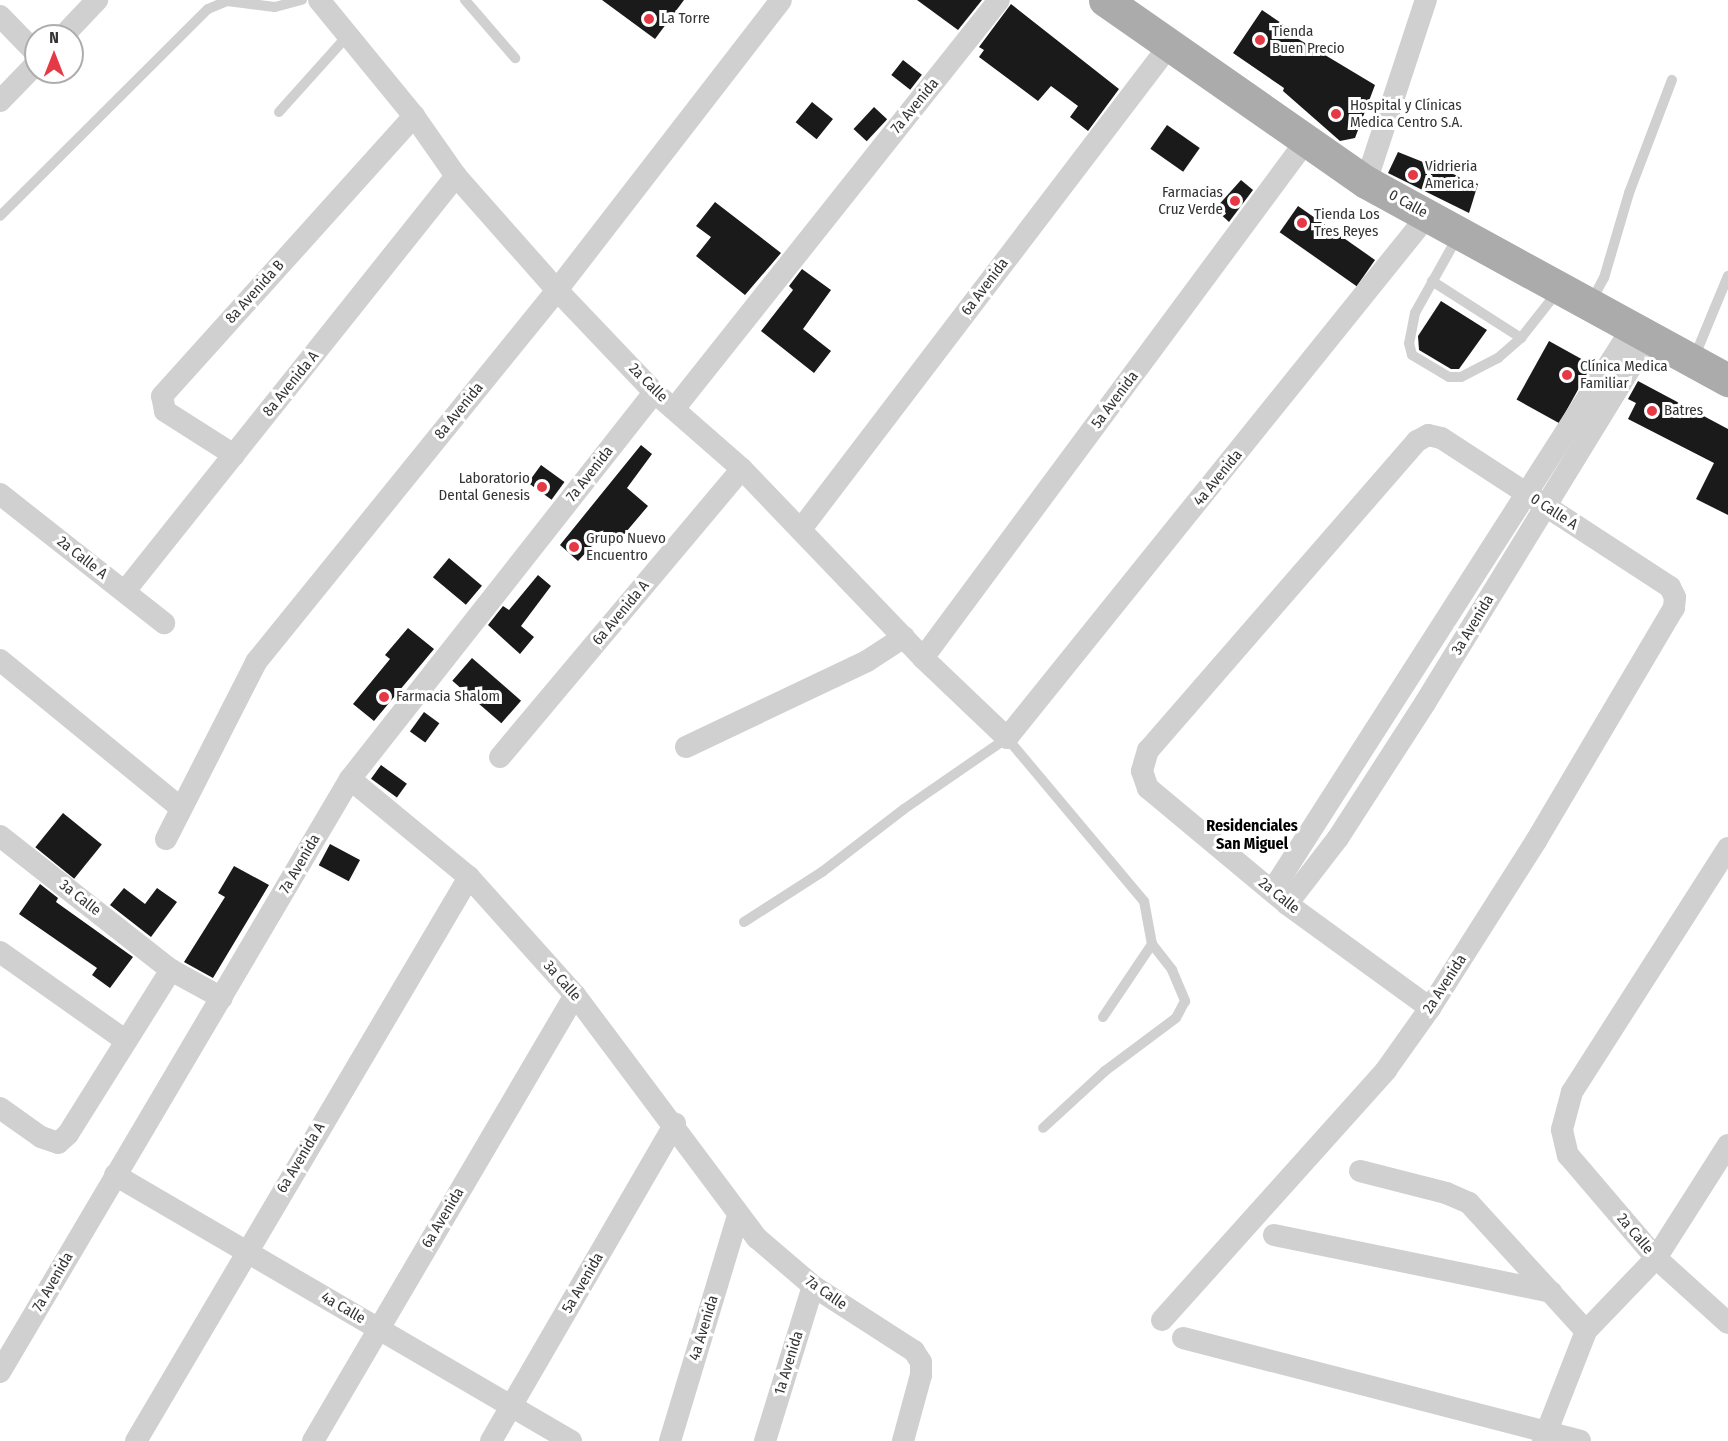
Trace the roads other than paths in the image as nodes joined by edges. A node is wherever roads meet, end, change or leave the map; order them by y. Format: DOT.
graph roads {
  1 [pos="97,0"];
  2 [pos="302,0"];
  3 [pos="319,0"];
  4 [pos="465,0"];
  5 [pos="782,0"];
  6 [pos="999,0"];
  7 [pos="1105,0"];
  8 [pos="1426,0"];
  9 [pos="0,16"];
  10 [pos="74,24"];
  11 [pos="348,35"];
  12 [pos="24,41"];
  13 [pos="1169,46"];
  14 [pos="515,58"];
  15 [pos="24,76"];
  16 [pos="1672,80"];
  17 [pos="0,101"];
  18 [pos="279,112"];
  19 [pos="414,116"];
  20 [pos="1306,141"];
  21 [pos="456,176"];
  22 [pos="1366,182"];
  23 [pos="1428,215"];
  24 [pos="0,216"];
  25 [pos="1460,234"];
  26 [pos="1728,276"];
  27 [pos="1432,281"];
  28 [pos="1559,289"];
  29 [pos="557,290"];
  30 [pos="1724,300"];
  31 [pos="1589,305"];
  32 [pos="1639,334"];
  33 [pos="1521,338"];
  34 [pos="1692,361"];
  35 [pos="1728,380"];
  36 [pos="654,392"];
  37 [pos="674,409"];
  38 [pos="234,455"];
  39 [pos="742,469"];
  40 [pos="0,494"];
  41 [pos="1527,494"];
  42 [pos="1547,507"];
  43 [pos="801,529"];
  44 [pos="125,591"];
  45 [pos="1674,608"];
  46 [pos="164,623"];
  47 [pos="904,638"];
  48 [pos="922,658"];
  49 [pos="0,660"];
  50 [pos="1402,689"];
  51 [pos="1425,703"];
  52 [pos="1007,738"];
  53 [pos="686,747"];
  54 [pos="500,757"];
  55 [pos="1142,771"];
  56 [pos="350,779"];
  57 [pos="182,808"];
  58 [pos="0,836"];
  59 [pos="166,839"];
  60 [pos="1728,848"];
  61 [pos="469,877"];
  62 [pos="1279,898"];
  63 [pos="744,922"];
  64 [pos="1152,945"];
  65 [pos="0,952"];
  66 [pos="171,970"];
  67 [pos="575,995"];
  68 [pos="222,998"];
  69 [pos="1430,1008"];
  70 [pos="1103,1017"];
  71 [pos="126,1041"];
  72 [pos="0,1108"];
  73 [pos="675,1124"];
  74 [pos="1043,1128"];
  75 [pos="1728,1145"];
  76 [pos="1360,1171"];
  77 [pos="115,1175"];
  78 [pos="738,1216"];
  79 [pos="1275,1235"];
  80 [pos="245,1251"];
  81 [pos="1656,1258"];
  82 [pos="813,1286"];
  83 [pos="1551,1292"];
  84 [pos="1162,1320"];
  85 [pos="1728,1323"];
  86 [pos="378,1328"];
  87 [pos="1586,1330"];
  88 [pos="1183,1338"];
  89 [pos="0,1372"];
  90 [pos="512,1406"];
  91 [pos="1545,1437"];
  92 [pos="136,1441"];
  93 [pos="313,1441"];
  94 [pos="491,1441"];
  95 [pos="571,1441"];
  96 [pos="670,1441"];
  97 [pos="765,1441"];
  98 [pos="903,1441"];
  99 [pos="1580,1441"];
  1 -- 10 [label="street"];
  2 -- 24 [label="lane"];
  3 -- 11 [label="street, 2a Calle"];
  4 -- 14 [label="lane"];
  5 -- 29 [label="street, 8a Avenida"];
  6 -- 37 [label="street, 7a Avenida"];
  7 -- 13 [label="main road, 0 Calle"];
  8 -- 22 [label="street"];
  9 -- 12 [label="street"];
  11 -- 18 [label="lane"];
  11 -- 19 [label="street, 2a Calle"];
  13 -- 20 [label="main road, 0 Calle"];
  13 -- 43 [label="street, 6a Avenida"];
  15 -- 17 [label="street"];
  16 -- 31 [label="lane"];
  19 -- 21 [label="street, 2a Calle"];
  19 -- 38 [label="street, 8a Avenida B"];
  20 -- 22 [label="main road, 0 Calle"];
  20 -- 48 [label="street, 5a Avenida"];
  21 -- 29 [label="street, 2a Calle"];
  21 -- 38 [label="street, 8a Avenida A"];
  22 -- 23 [label="main road, 0 Calle"];
  23 -- 25 [label="main road, 0 Calle"];
  23 -- 52 [label="street, 4a Avenida"];
  25 -- 27 [label="lane"];
  25 -- 28 [label="main road, 0 Calle"];
  26 -- 30 [label="lane"];
  27 -- 33 [label="lane"];
  27 -- 33 [label="lane"];
  28 -- 31 [label="main road, 0 Calle"];
  28 -- 33 [label="lane"];
  29 -- 36 [label="street, 2a Calle"];
  29 -- 57 [label="street, 8a Avenida"];
  30 -- 34 [label="lane"];
  31 -- 32 [label="main road, 0 Calle"];
  32 -- 34 [label="main road, 0 Calle"];
  32 -- 41 [label="street, 3a Avenida"];
  32 -- 42 [label="street, 3a Avenida"];
  34 -- 35 [label="main road, 0 Calle"];
  36 -- 37 [label="street, 2a Calle"];
  36 -- 56 [label="street, 7a Avenida"];
  37 -- 39 [label="street, 2a Calle"];
  38 -- 44 [label="street, 8a Avenida A"];
  39 -- 43 [label="street, 2a Calle"];
  39 -- 54 [label="street, 6a Avenida A"];
  40 -- 44 [label="street, 2a Calle A"];
  41 -- 42 [label="street, 0 Calle A"];
  41 -- 50 [label="street, 3a Avenida"];
  41 -- 55 [label="street, 0 Calle A"];
  42 -- 45 [label="street, 0 Calle A"];
  42 -- 51 [label="street, 3a Avenida"];
  43 -- 47 [label="street, 2a Calle"];
  44 -- 46 [label="street, 2a Calle A"];
  45 -- 69 [label="street, 2a Avenida"];
  47 -- 48 [label="street, 2a Calle"];
  47 -- 53 [label="street"];
  48 -- 52 [label="street, 2a Calle"];
  49 -- 57 [label="street"];
  50 -- 51 [label="street"];
  50 -- 62 [label="street, 3a Avenida"];
  51 -- 62 [label="street, 3a Avenida"];
  52 -- 63 [label="lane"];
  52 -- 64 [label="lane"];
  55 -- 62 [label="street, 2a Calle"];
  56 -- 61 [label="street, 3a Calle"];
  56 -- 68 [label="street, 7a Avenida"];
  57 -- 59 [label="street, 8a Avenida"];
  58 -- 66 [label="street, 3a Calle"];
  60 -- 81 [label="street, 2a Calle"];
  61 -- 67 [label="street, 3a Calle"];
  61 -- 80 [label="street, 6a Avenida A"];
  62 -- 69 [label="street, 2a Calle"];
  64 -- 70 [label="lane"];
  64 -- 74 [label="lane"];
  65 -- 71 [label="street"];
  66 -- 68 [label="street, 3a Calle"];
  66 -- 71 [label="street"];
  67 -- 73 [label="street, 3a Calle"];
  67 -- 86 [label="street, 6a Avenida"];
  68 -- 77 [label="street, 7a Avenida"];
  69 -- 84 [label="street, 2a Avenida"];
  71 -- 72 [label="street"];
  73 -- 78 [label="street, 3a Calle"];
  73 -- 90 [label="street, 5a Avenida"];
  75 -- 81 [label="street"];
  76 -- 83 [label="street"];
  77 -- 80 [label="street, 4a Calle"];
  77 -- 89 [label="street, 7a Avenida"];
  78 -- 82 [label="street, 7a Calle"];
  78 -- 96 [label="street, 4a Avenida"];
  79 -- 83 [label="street"];
  80 -- 86 [label="street, 4a Calle"];
  80 -- 92 [label="street, 6a Avenida A"];
  81 -- 85 [label="street, 2a Calle"];
  81 -- 87 [label="street"];
  82 -- 97 [label="street, 1a Avenida"];
  82 -- 98 [label="street, 7a Calle"];
  83 -- 87 [label="street"];
  86 -- 90 [label="street, 4a Calle"];
  86 -- 93 [label="street, 6a Avenida"];
  87 -- 91 [label="street"];
  88 -- 91 [label="street"];
  90 -- 94 [label="street, 5a Avenida"];
  90 -- 95 [label="street, 4a Calle"];
  91 -- 99 [label="street"];
}
